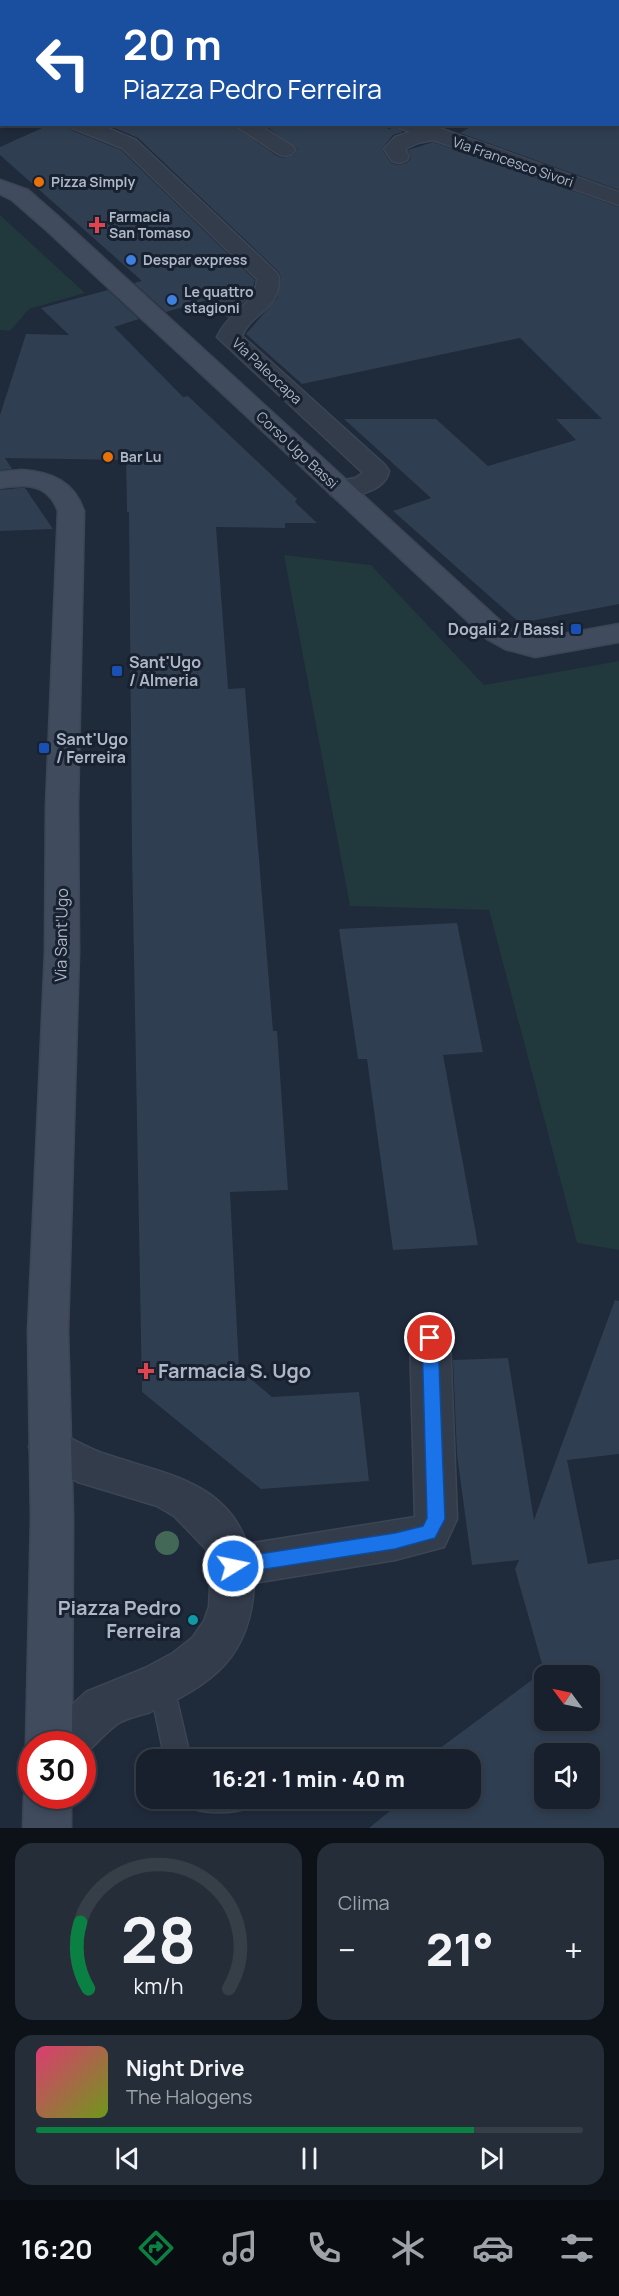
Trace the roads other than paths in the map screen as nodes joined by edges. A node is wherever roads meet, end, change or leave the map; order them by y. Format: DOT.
graph roads {
  1 [pos="84,126"];
  2 [pos="246,126"];
  3 [pos="412,126"];
  4 [pos="434,134"];
  5 [pos="285,150"];
  6 [pos="399,157"];
  7 [pos="0,186"];
  8 [pos="619,199"];
  9 [pos="0,480"];
  10 [pos="340,489"];
  11 [pos="619,633"];
  12 [pos="430,1338"];
  13 [pos="50,1447"];
  14 [pos="233,1566"];
  15 [pos="161,1683"];
  16 [pos="49,1731"];
  17 [pos="77,1731"];
  18 [pos="176,1749"];
  19 [pos="48,1809"];
  20 [pos="48,1828"];
  1 -- 10 [label="street, Via Paleocapa"];
  2 -- 5 [label="street"];
  3 -- 4 [label="street, Via Francesco Sivori"];
  4 -- 6 [label="street"];
  4 -- 8 [label="street, Via Francesco Sivori"];
  7 -- 10 [label="street, Corso Ugo Bassi"];
  9 -- 13 [label="street, Via Sant'Ugo"];
  10 -- 11 [label="street, Corso Ugo Bassi"];
  12 -- 14 [label="street"];
  13 -- 14 [label="street"];
  13 -- 16 [label="street"];
  14 -- 15 [label="street"];
  15 -- 17 [label="street"];
  15 -- 18 [label="lane"];
  19 -- 20 [label="street"];
}
